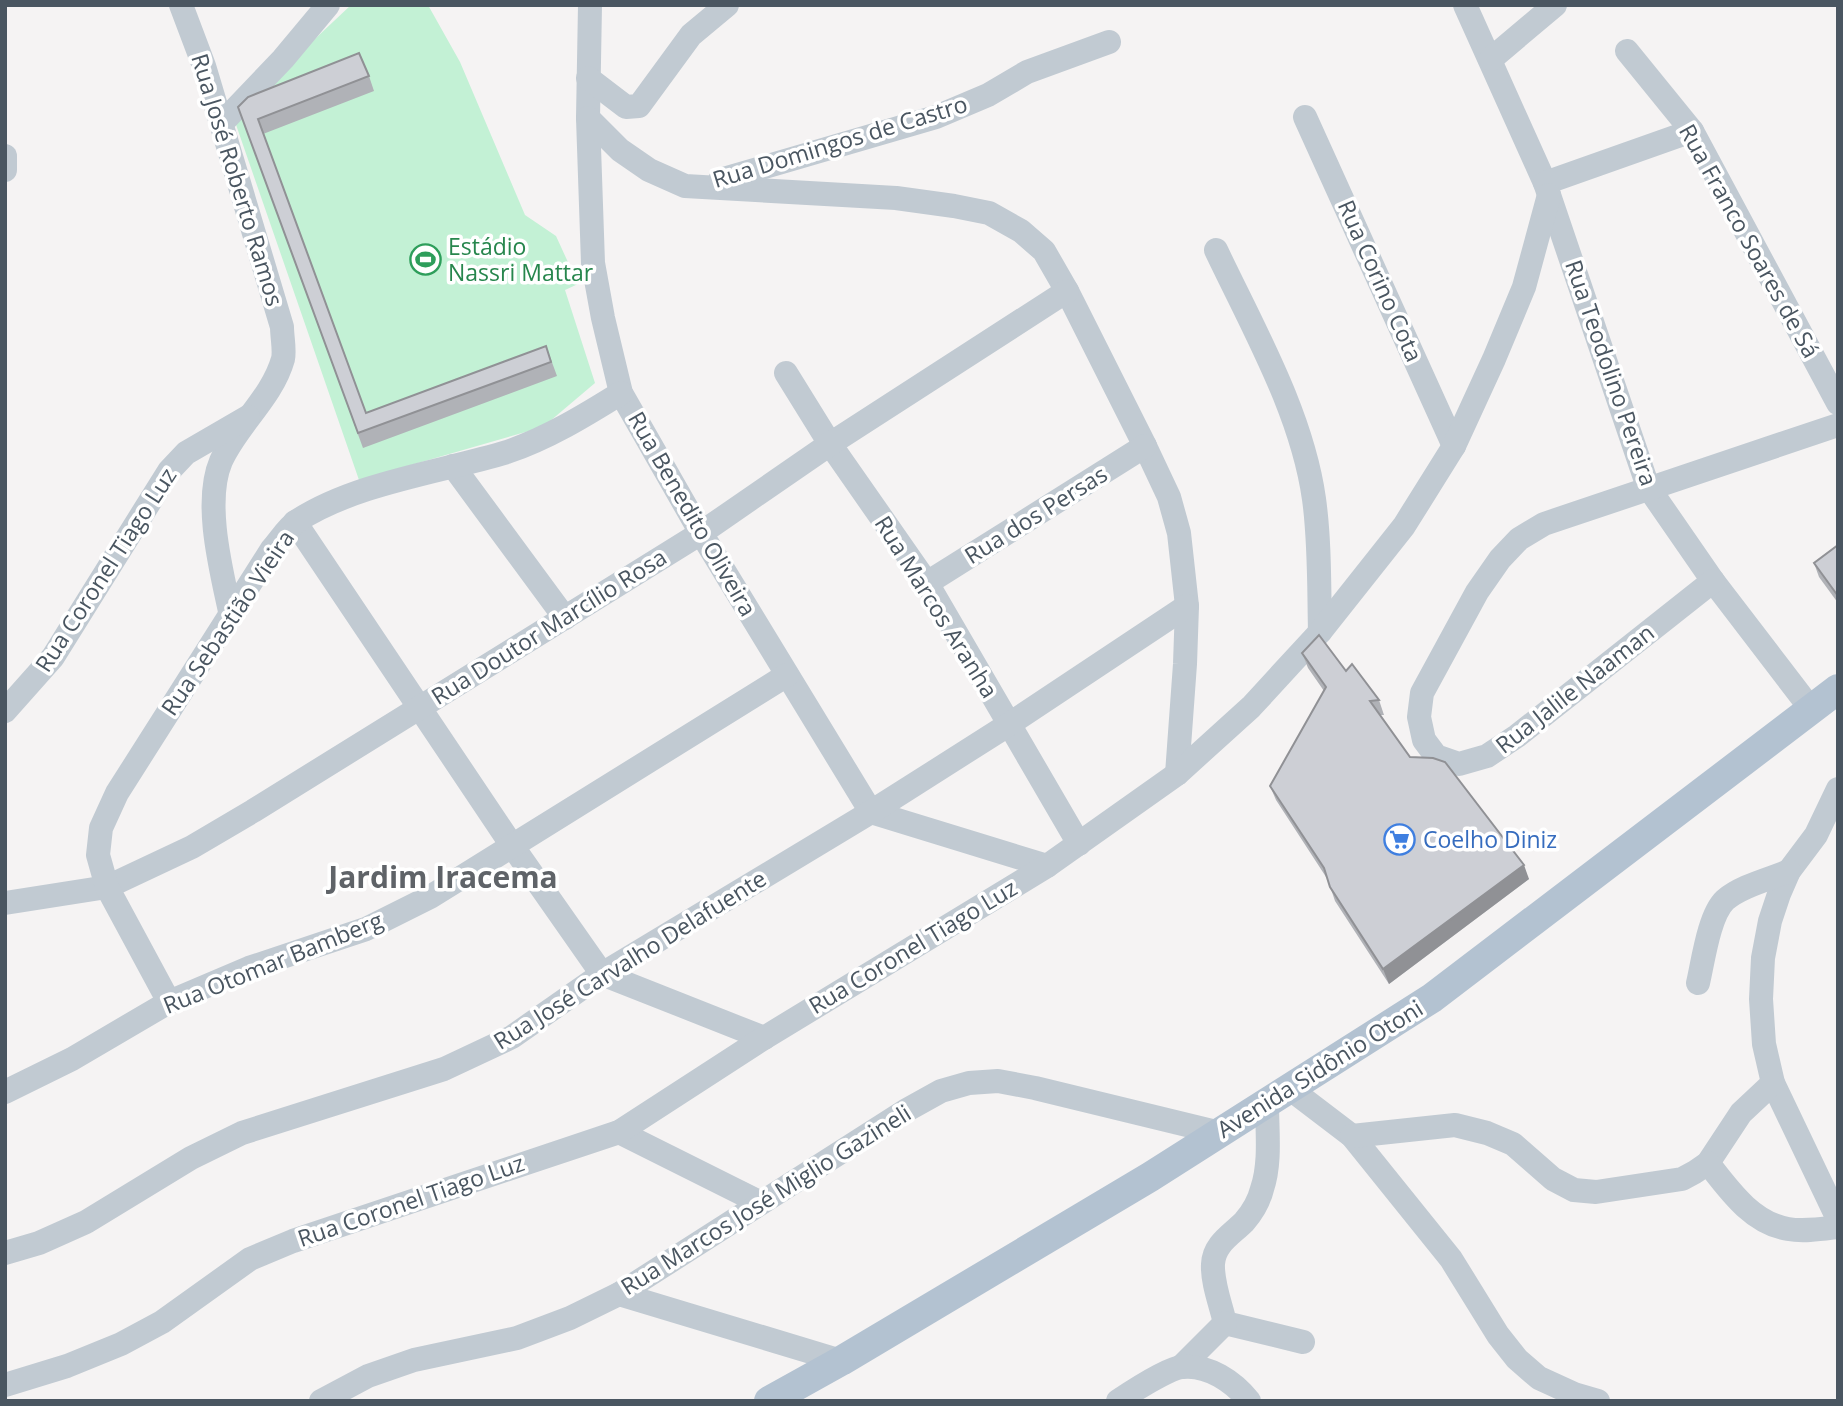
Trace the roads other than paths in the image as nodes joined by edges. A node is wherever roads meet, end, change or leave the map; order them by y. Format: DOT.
graph roads {
  1 [pos="181,5"];
  2 [pos="328,5"];
  3 [pos="590,5"];
  4 [pos="727,5"];
  5 [pos="1465,5"];
  6 [pos="1555,5"];
  7 [pos="1109,42"];
  8 [pos="1627,51"];
  9 [pos="1490,60"];
  10 [pos="588,78"];
  11 [pos="1306,117"];
  12 [pos="588,118"];
  13 [pos="221,124"];
  14 [pos="1692,131"];
  15 [pos="5,156"];
  16 [pos="5,170"];
  17 [pos="685,186"];
  18 [pos="1547,189"];
  19 [pos="1216,250"];
  20 [pos="1067,291"];
  21 [pos="786,373"];
  22 [pos="621,393"];
  23 [pos="1838,403"];
  24 [pos="249,416"];
  25 [pos="1838,425"];
  26 [pos="830,444"];
  27 [pos="1145,446"];
  28 [pos="1454,446"];
  29 [pos="453,467"];
  30 [pos="1648,487"];
  31 [pos="295,522"];
  32 [pos="701,533"];
  33 [pos="1713,581"];
  34 [pos="927,583"];
  35 [pos="1187,606"];
  36 [pos="231,616"];
  37 [pos="565,618"];
  38 [pos="1320,632"];
  39 [pos="787,675"];
  40 [pos="1838,688"];
  41 [pos="419,707"];
  42 [pos="1811,709"];
  43 [pos="5,711"];
  44 [pos="1008,726"];
  45 [pos="1177,774"];
  46 [pos="1838,789"];
  47 [pos="871,812"];
  48 [pos="1079,844"];
  49 [pos="513,847"];
  50 [pos="1046,866"];
  51 [pos="1789,871"];
  52 [pos="107,887"];
  53 [pos="5,903"];
  54 [pos="602,974"];
  55 [pos="1698,983"];
  56 [pos="169,1002"];
  57 [pos="764,1038"];
  58 [pos="1773,1083"];
  59 [pos="5,1092"];
  60 [pos="1278,1095"];
  61 [pos="619,1132"];
  62 [pos="1220,1133"];
  63 [pos="1352,1136"];
  64 [pos="1708,1163"];
  65 [pos="761,1203"];
  66 [pos="1838,1219"];
  67 [pos="1838,1227"];
  68 [pos="39,1243"];
  69 [pos="5,1253"];
  70 [pos="5,1266"];
  71 [pos="619,1294"];
  72 [pos="1225,1323"];
  73 [pos="1303,1342"];
  74 [pos="841,1361"];
  75 [pos="1181,1367"];
  76 [pos="5,1385"];
  77 [pos="321,1401"];
  78 [pos="769,1401"];
  79 [pos="1118,1401"];
  80 [pos="1249,1401"];
  81 [pos="1598,1401"];
  1 -- 13 [label="street, Rua José Roberto Ramos"];
  2 -- 13 [label="street"];
  3 -- 10 [label="street, Rua Benedito Oliveira"];
  4 -- 10 [label="street"];
  5 -- 9 [label="street, Rua Teodolino Pereira"];
  6 -- 9 [label="street"];
  7 -- 17 [label="street, Rua Domingos de Castro"];
  8 -- 14 [label="street, Rua Franco Soares de Sá"];
  9 -- 18 [label="street, Rua Teodolino Pereira"];
  10 -- 12 [label="street, Rua Benedito Oliveira"];
  11 -- 28 [label="street, Rua Corino Cota"];
  12 -- 17 [label="street"];
  12 -- 22 [label="street, Rua Benedito Oliveira"];
  13 -- 24 [label="street, Rua José Roberto Ramos"];
  14 -- 18 [label="street"];
  14 -- 23 [label="street, Rua Franco Soares de Sá"];
  15 -- 16 [label="street"];
  17 -- 20 [label="street"];
  18 -- 28 [label="street, Rua Coronel Tiago Luz"];
  18 -- 30 [label="street, Rua Teodolino Pereira"];
  19 -- 38 [label="street"];
  20 -- 26 [label="street, Rua Doutor Marcílio Rosa"];
  20 -- 27 [label="street"];
  21 -- 26 [label="street, Rua Marcos Aranha"];
  22 -- 29 [label="street, Rua Sebastião Vieira"];
  22 -- 32 [label="street, Rua Benedito Oliveira"];
  24 -- 36 [label="street"];
  24 -- 43 [label="street, Rua Coronel Tiago Luz"];
  25 -- 30 [label="street, Rua Jalile Naaman"];
  26 -- 32 [label="street, Rua Doutor Marcílio Rosa"];
  26 -- 34 [label="street, Rua Marcos Aranha"];
  27 -- 34 [label="street, Rua dos Persas"];
  27 -- 35 [label="street"];
  28 -- 38 [label="street, Rua Coronel Tiago Luz"];
  29 -- 31 [label="street, Rua Sebastião Vieira"];
  29 -- 37 [label="street"];
  30 -- 33 [label="street, Rua Teodolino Pereira"];
  30 -- 33 [label="street, Rua Jalile Naaman"];
  31 -- 36 [label="street, Rua Sebastião Vieira"];
  31 -- 41 [label="street"];
  32 -- 37 [label="street, Rua Doutor Marcílio Rosa"];
  32 -- 39 [label="street, Rua Benedito Oliveira"];
  33 -- 42 [label="street, Rua Teodolino Pereira"];
  34 -- 44 [label="street, Rua Marcos Aranha"];
  35 -- 44 [label="street, Rua José Carvalho Delafuente"];
  35 -- 45 [label="street"];
  36 -- 52 [label="street, Rua Sebastião Vieira"];
  37 -- 41 [label="street, Rua Doutor Marcílio Rosa"];
  38 -- 45 [label="street, Rua Coronel Tiago Luz"];
  39 -- 47 [label="street, Rua Benedito Oliveira"];
  39 -- 49 [label="street, Rua Otomar Bamberg"];
  40 -- 42 [label="main road, Avenida Sidônio Otoni"];
  41 -- 49 [label="street"];
  41 -- 52 [label="street, Rua Doutor Marcílio Rosa"];
  42 -- 60 [label="main road, Avenida Sidônio Otoni"];
  44 -- 47 [label="street, Rua José Carvalho Delafuente"];
  44 -- 48 [label="street, Rua Marcos Aranha"];
  45 -- 48 [label="street, Rua Coronel Tiago Luz"];
  46 -- 51 [label="street"];
  47 -- 50 [label="street"];
  47 -- 54 [label="street, Rua José Carvalho Delafuente"];
  48 -- 50 [label="street, Rua Coronel Tiago Luz"];
  49 -- 54 [label="street"];
  49 -- 56 [label="street, Rua Otomar Bamberg"];
  50 -- 57 [label="street, Rua Coronel Tiago Luz"];
  51 -- 55 [label="street"];
  51 -- 58 [label="street"];
  52 -- 53 [label="street, Rua Doutor Marcílio Rosa"];
  52 -- 56 [label="street, Rua Sebastião Vieira"];
  54 -- 57 [label="street"];
  54 -- 68 [label="street, Rua José Carvalho Delafuente"];
  56 -- 59 [label="street, Rua Otomar Bamberg"];
  57 -- 61 [label="street, Rua Coronel Tiago Luz"];
  58 -- 64 [label="street"];
  58 -- 66 [label="street"];
  60 -- 62 [label="main road, Avenida Sidônio Otoni"];
  60 -- 63 [label="street"];
  60 -- 72 [label="street"];
  61 -- 65 [label="street"];
  61 -- 76 [label="street, Rua Coronel Tiago Luz"];
  62 -- 65 [label="street, Rua Marcos José Miglio Gazineli"];
  62 -- 74 [label="main road, Avenida Sidônio Otoni"];
  63 -- 64 [label="street"];
  63 -- 81 [label="street"];
  64 -- 67 [label="street"];
  65 -- 71 [label="street, Rua Marcos José Miglio Gazineli"];
  68 -- 69 [label="street"];
  68 -- 70 [label="street"];
  71 -- 74 [label="street"];
  71 -- 77 [label="street, Rua Marcos José Miglio Gazineli"];
  72 -- 73 [label="street"];
  72 -- 75 [label="street"];
  74 -- 78 [label="main road, Avenida Sidônio Otoni"];
  75 -- 79 [label="street"];
  75 -- 80 [label="street"];
}
